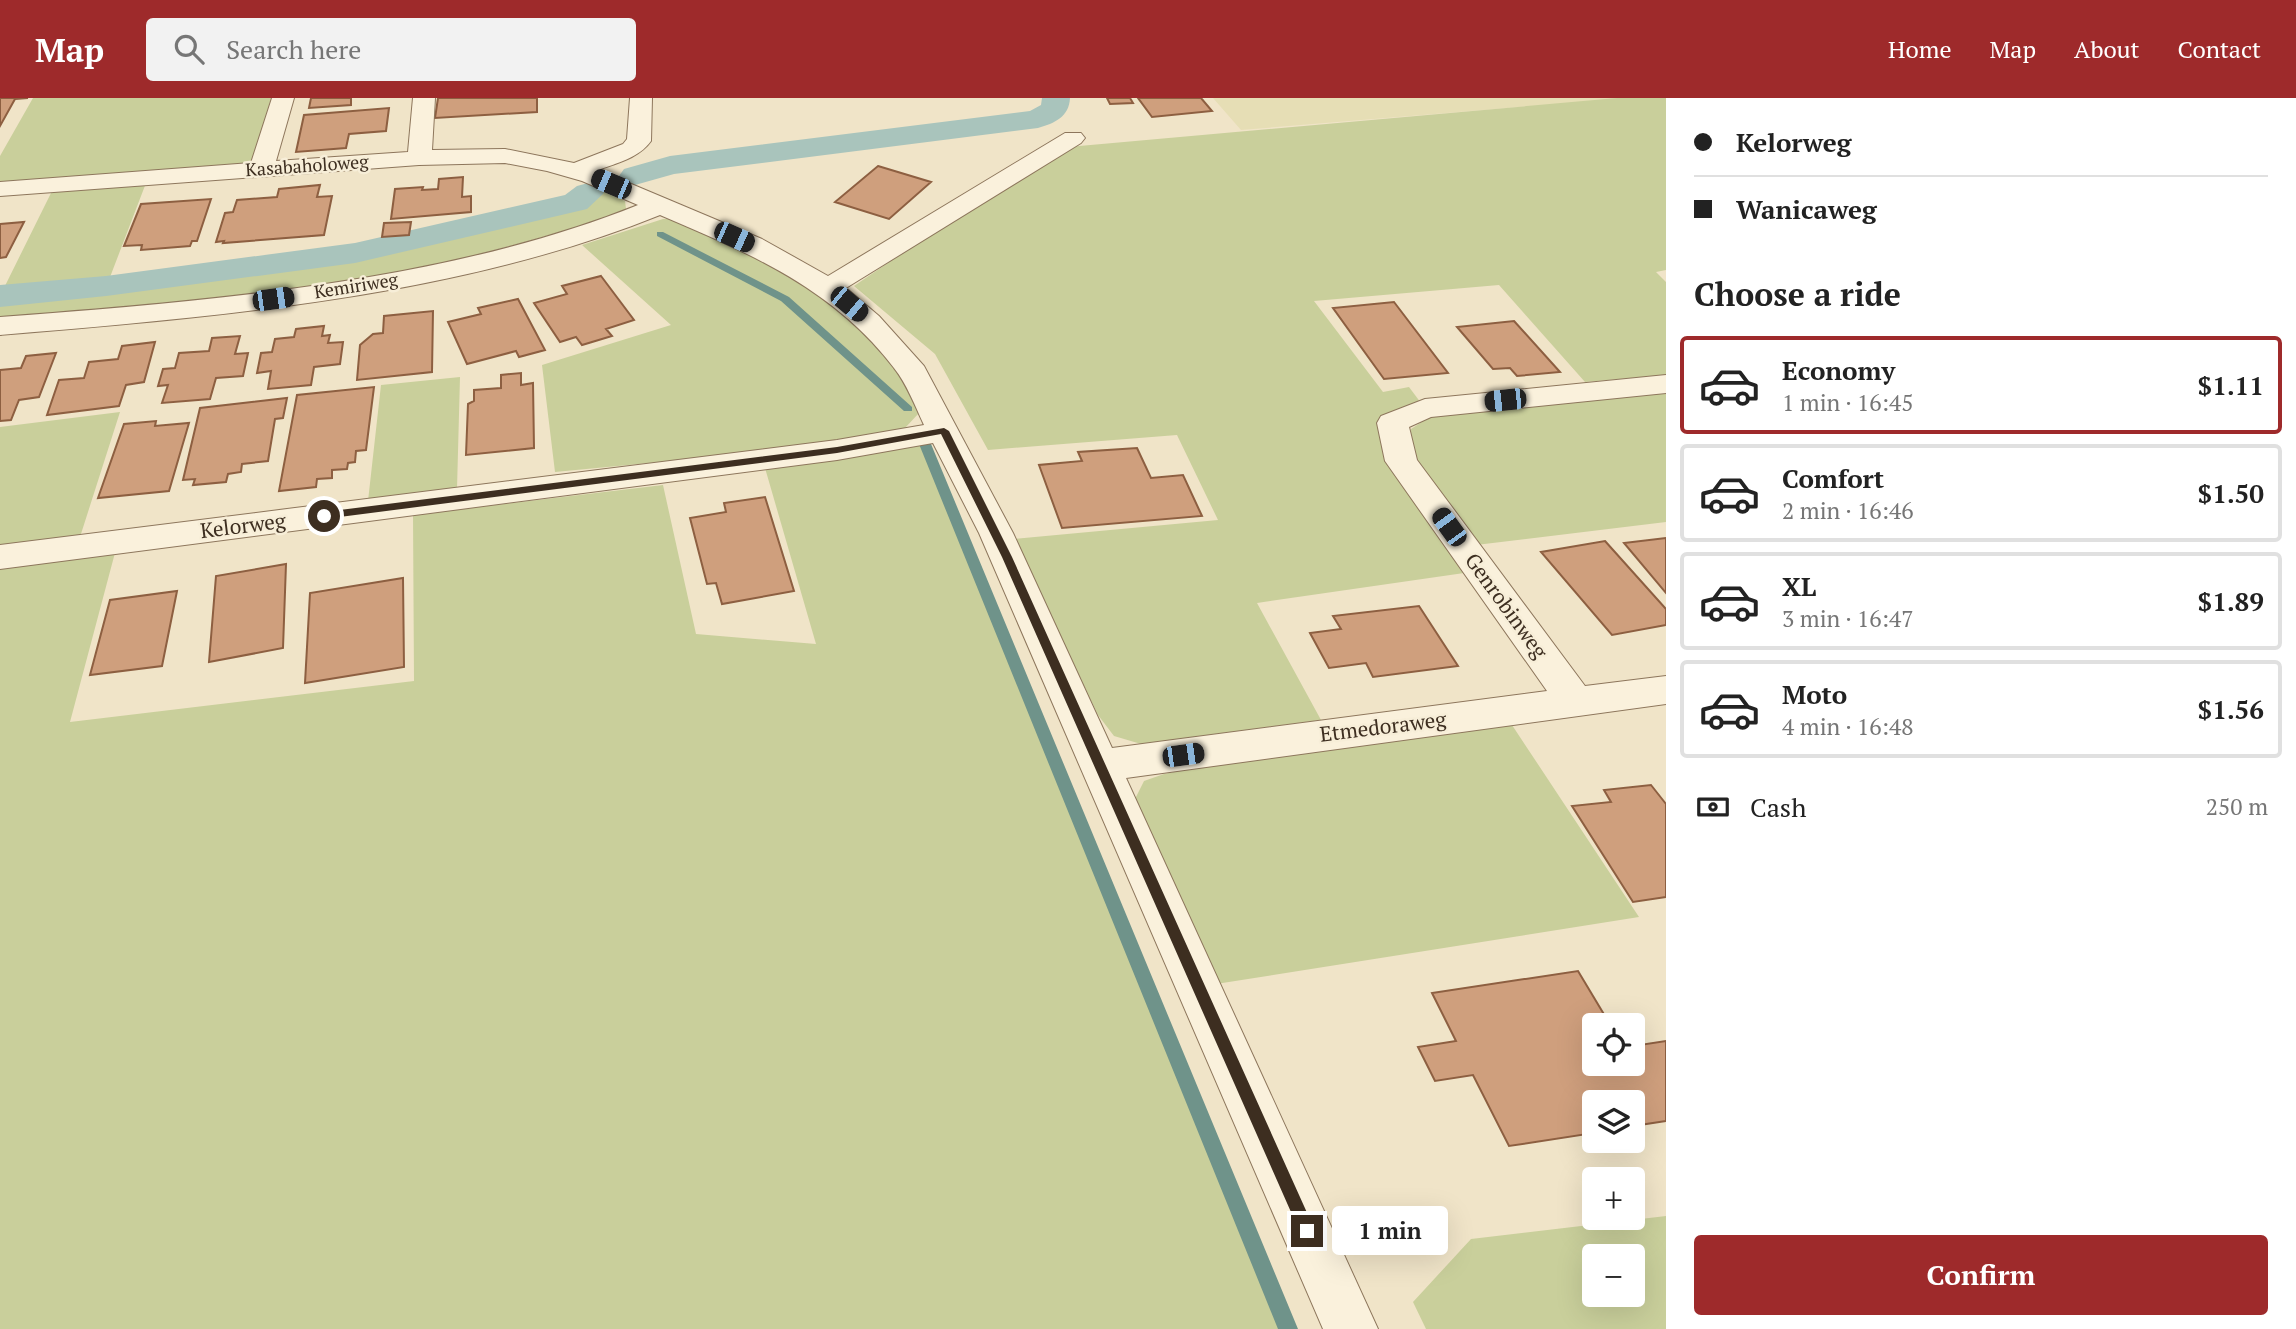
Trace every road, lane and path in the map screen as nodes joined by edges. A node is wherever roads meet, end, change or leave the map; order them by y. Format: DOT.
graph roads {
  1 [pos="283,98"];
  2 [pos="425,98"];
  3 [pos="641,98"];
  4 [pos="1073,138"];
  5 [pos="419,158"];
  6 [pos="261,170"];
  7 [pos="575,171"];
  8 [pos="0,189"];
  9 [pos="661,205"];
  10 [pos="828,287"];
  11 [pos="0,326"];
  12 [pos="1666,384"];
  13 [pos="944,431"];
  14 [pos="0,557"];
  15 [pos="1666,690"];
  16 [pos="1576,703"];
  17 [pos="1100,766"];
  18 [pos="1351,1329"];
  1 -- 6 [label="street"];
  2 -- 5 [label="street"];
  3 -- 7 [label="street"];
  4 -- 10 [label="street"];
  5 -- 6 [label="street, Kasabaholoweg"];
  5 -- 7 [label="street, Kasabaholoweg"];
  6 -- 8 [label="street, Kasabaholoweg"];
  7 -- 9 [label="street, Kasabaholoweg"];
  9 -- 10 [label="street, Kasabaholoweg"];
  9 -- 11 [label="street, Kemiriweg"];
  10 -- 13 [label="street, Kasabaholoweg"];
  12 -- 16 [label="street, Genrobinweg"];
  13 -- 14 [label="street, Kelorweg"];
  13 -- 17 [label="street, Kasabaholoweg"];
  15 -- 16 [label="street, Etmedoraweg"];
  16 -- 17 [label="street, Etmedoraweg"];
  17 -- 18 [label="street, Kasabaholoweg"];
}
